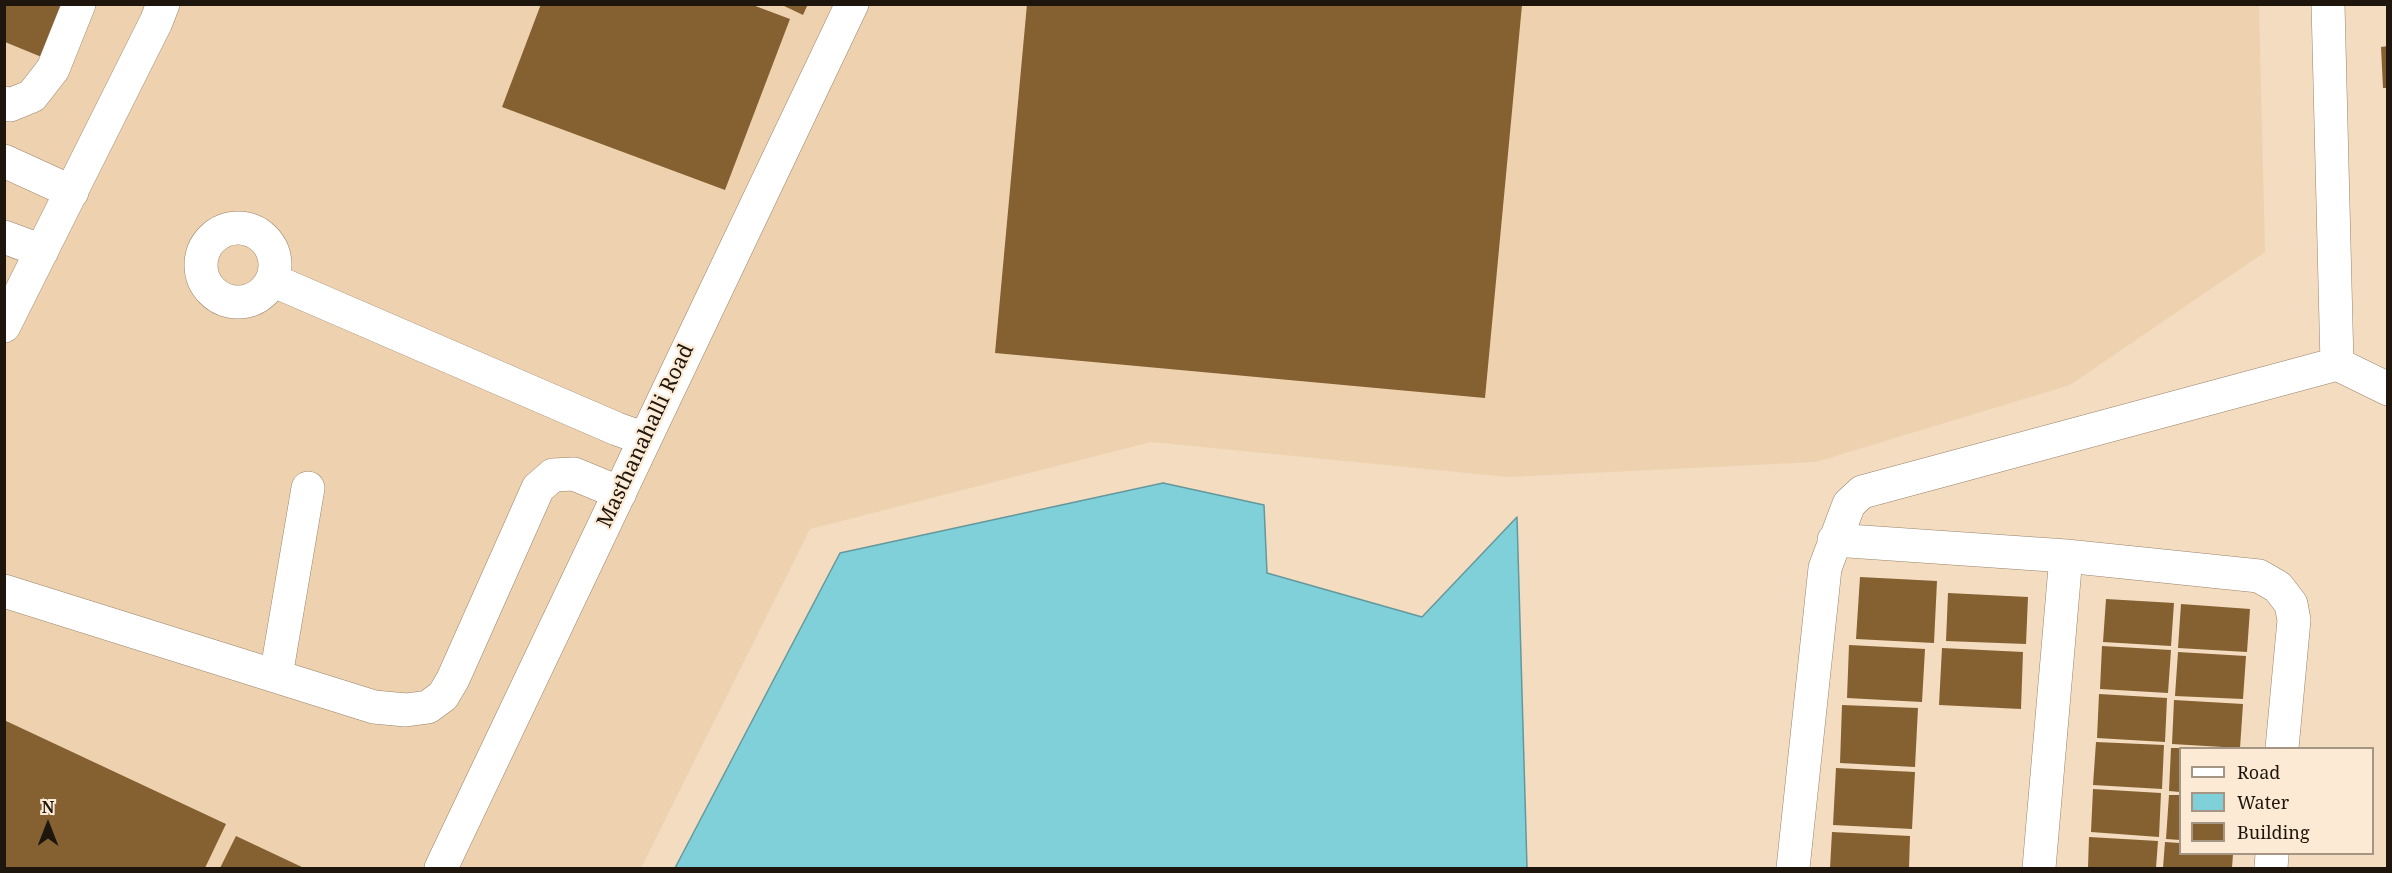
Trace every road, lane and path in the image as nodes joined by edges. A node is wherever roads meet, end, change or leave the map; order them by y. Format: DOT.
graph roads {
  1 [pos="79,4"];
  2 [pos="163,4"];
  3 [pos="852,4"];
  4 [pos="2328,4"];
  5 [pos="4,103"];
  6 [pos="4,161"];
  7 [pos="72,192"];
  8 [pos="4,237"];
  9 [pos="42,251"];
  10 [pos="272,280"];
  11 [pos="4,326"];
  12 [pos="2337,364"];
  13 [pos="2388,389"];
  14 [pos="645,440"];
  15 [pos="308,488"];
  16 [pos="620,493"];
  17 [pos="1834,540"];
  18 [pos="2066,556"];
  19 [pos="4,591"];
  20 [pos="276,676"];
  21 [pos="2282,747"];
  22 [pos="441,868"];
  23 [pos="1793,868"];
  24 [pos="2039,868"];
  1 -- 5 [label="street"];
  2 -- 7 [label="street"];
  3 -- 14 [label="street, Masthanahalli Road"];
  4 -- 12 [label="street"];
  6 -- 7 [label="street"];
  7 -- 9 [label="street"];
  8 -- 9 [label="street"];
  9 -- 11 [label="street"];
  10 -- 14 [label="street"];
  12 -- 13 [label="street"];
  12 -- 17 [label="street"];
  14 -- 16 [label="street, Masthanahalli Road"];
  15 -- 20 [label="street"];
  16 -- 20 [label="street"];
  16 -- 22 [label="street, Masthanahalli Road"];
  17 -- 18 [label="street"];
  17 -- 23 [label="street"];
  18 -- 21 [label="street"];
  18 -- 24 [label="street"];
  19 -- 20 [label="street"];
}
